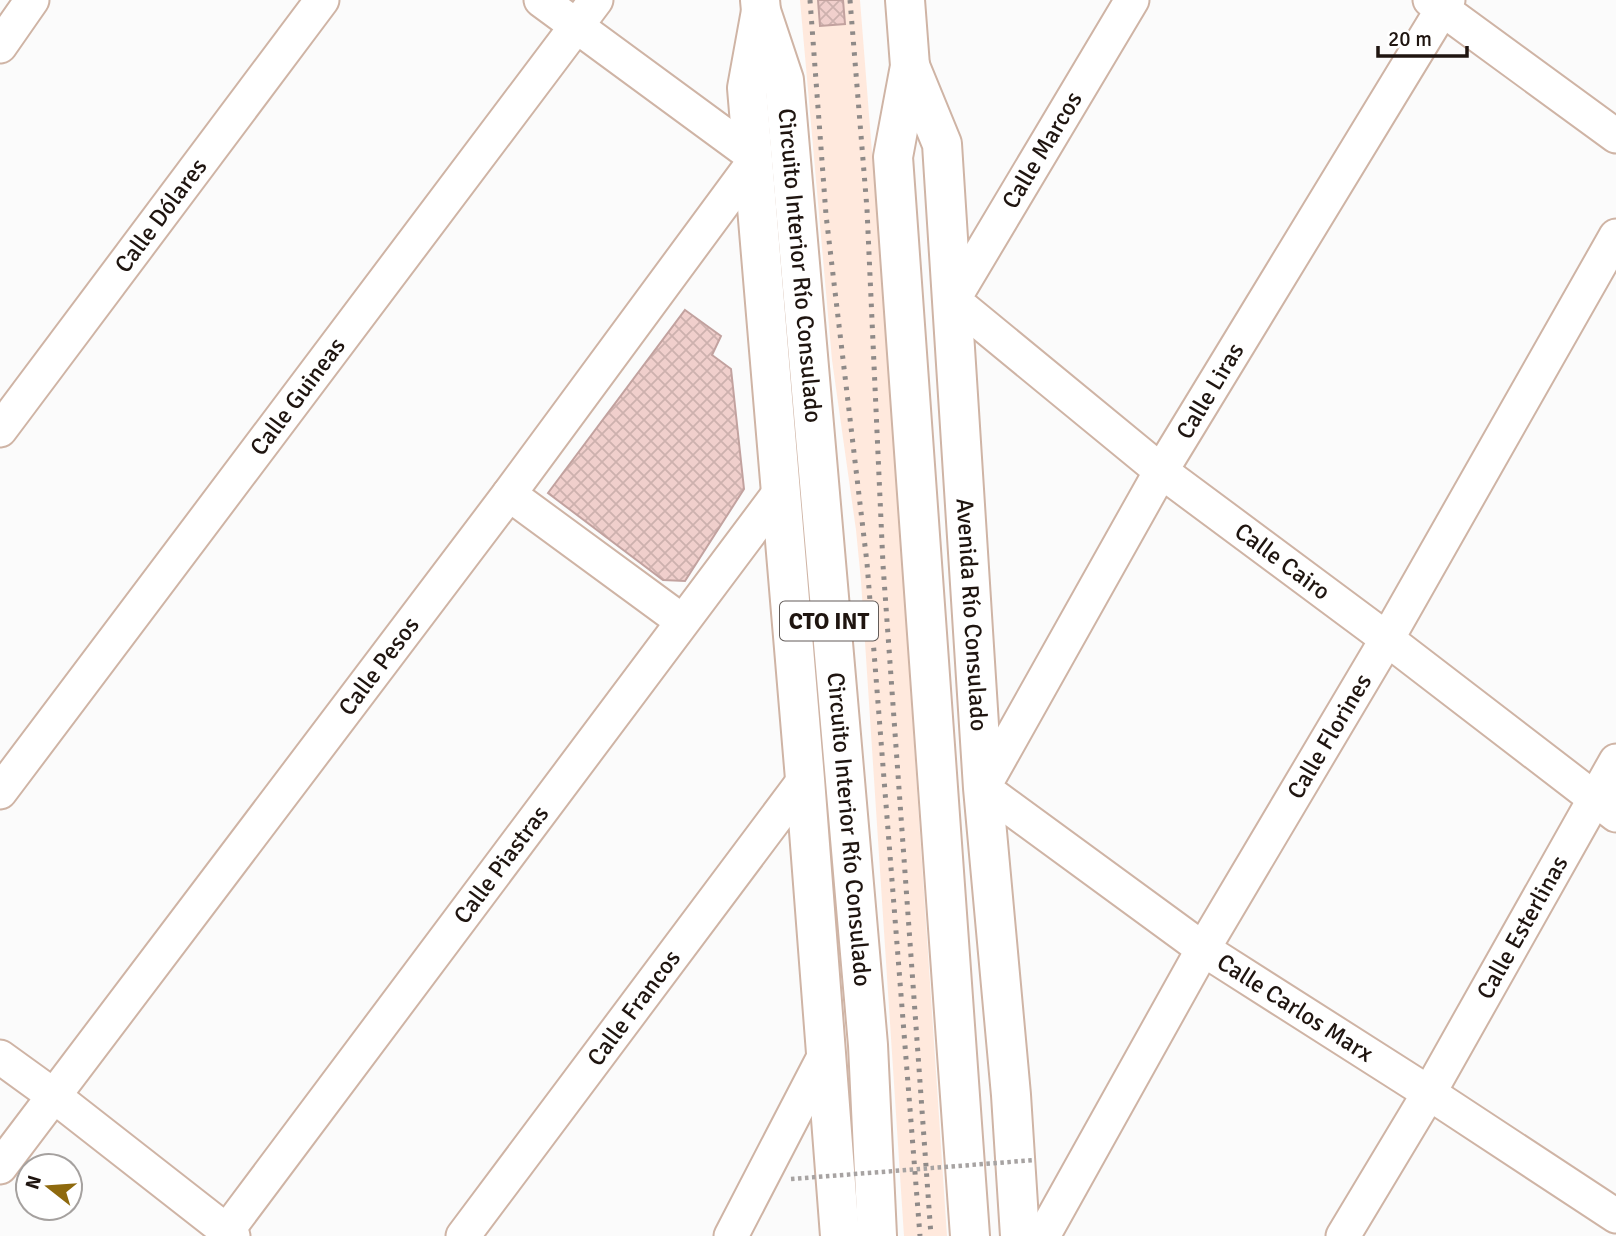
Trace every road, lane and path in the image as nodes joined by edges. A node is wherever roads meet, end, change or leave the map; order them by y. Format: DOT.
graph roads {
  1 [pos="32,0"];
  2 [pos="322,0"];
  3 [pos="541,0"];
  4 [pos="596,0"];
  5 [pos="905,0"];
  6 [pos="1132,0"];
  7 [pos="1440,3"];
  8 [pos="760,5"];
  9 [pos="577,27"];
  10 [pos="0,46"];
  11 [pos="911,66"];
  12 [pos="1616,136"];
  13 [pos="753,159"];
  14 [pos="1616,236"];
  15 [pos="953,300"];
  16 [pos="0,430"];
  17 [pos="1161,471"];
  18 [pos="780,492"];
  19 [pos="509,494"];
  20 [pos="682,621"];
  21 [pos="1387,639"];
  22 [pos="1616,761"];
  23 [pos="806,779"];
  24 [pos="983,788"];
  25 [pos="0,792"];
  26 [pos="1605,807"];
  27 [pos="1203,949"];
  28 [pos="827,1051"];
  29 [pos="0,1057"];
  30 [pos="1429,1093"];
  31 [pos="54,1096"];
  32 [pos="1035,1160"];
  33 [pos="0,1167"];
  34 [pos="791,1179"];
  35 [pos="1616,1216"];
  36 [pos="227,1234"];
  37 [pos="463,1236"];
  38 [pos="731,1236"];
  39 [pos="839,1236"];
  40 [pos="877,1236"];
  41 [pos="970,1236"];
  42 [pos="1020,1236"];
  43 [pos="1043,1236"];
  44 [pos="1343,1236"];
  1 -- 10 [label="street"];
  2 -- 16 [label="street, Calle Dólares"];
  3 -- 9 [label="street"];
  4 -- 9 [label="street, Calle Guineas"];
  5 -- 11 [label="main road, Avenida Río Consulado"];
  6 -- 15 [label="street, Calle Marcos"];
  7 -- 12 [label="street"];
  7 -- 17 [label="street, Calle Liras"];
  8 -- 13 [label="main road, CTO INT"];
  8 -- 40 [label="main road, Circuito Interior Río Consulado / CTO INT"];
  9 -- 13 [label="street"];
  9 -- 25 [label="street, Calle Guineas"];
  11 -- 15 [label="main road, Avenida Río Consulado"];
  11 -- 41 [label="main road"];
  13 -- 18 [label="main road, CTO INT"];
  13 -- 19 [label="street, Calle Pesos"];
  14 -- 21 [label="street, Calle Florines"];
  15 -- 17 [label="street, Calle Cairo"];
  15 -- 24 [label="main road, Avenida Río Consulado"];
  17 -- 21 [label="street, Calle Cairo"];
  17 -- 24 [label="street, Calle Liras"];
  18 -- 20 [label="street, Calle Piastras"];
  18 -- 23 [label="main road, CTO INT"];
  19 -- 20 [label="street"];
  19 -- 31 [label="street, Calle Pesos"];
  20 -- 36 [label="street, Calle Piastras"];
  21 -- 26 [label="street, Calle Cairo"];
  21 -- 27 [label="street, Calle Florines"];
  22 -- 26 [label="street, Calle Esterlinas"];
  23 -- 28 [label="main road, CTO INT"];
  23 -- 37 [label="street, Calle Francos"];
  24 -- 27 [label="street, Calle Carlos Marx"];
  24 -- 42 [label="main road, Avenida Río Consulado"];
  26 -- 30 [label="street, Calle Esterlinas"];
  27 -- 30 [label="street, Calle Carlos Marx"];
  27 -- 43 [label="street, Calle Florines"];
  28 -- 38 [label="street"];
  28 -- 39 [label="main road, CTO INT"];
  29 -- 31 [label="street"];
  30 -- 35 [label="street, Calle Carlos Marx"];
  30 -- 44 [label="street, Calle Esterlinas"];
  31 -- 33 [label="street, Calle Pesos"];
  31 -- 36 [label="street"];
  32 -- 34 [label="path, bridge"];
}
